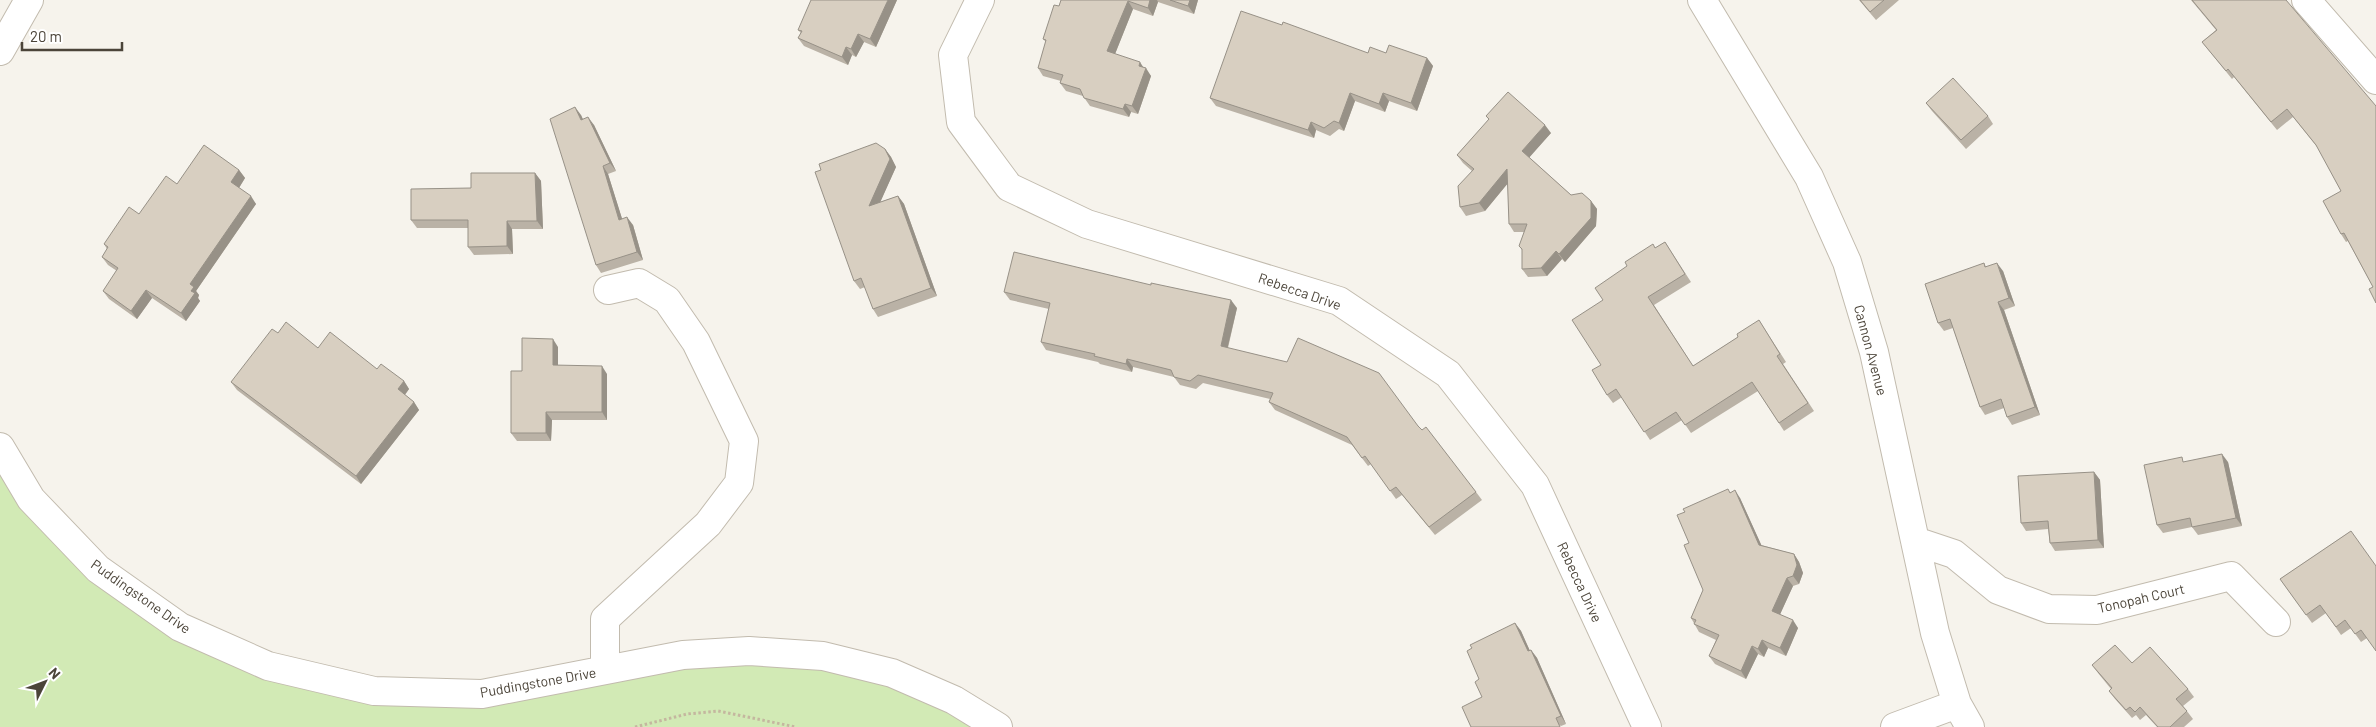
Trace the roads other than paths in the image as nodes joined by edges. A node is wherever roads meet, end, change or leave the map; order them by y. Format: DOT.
graph roads {
  1 [pos="29,0"];
  2 [pos="980,0"];
  3 [pos="1702,0"];
  4 [pos="2306,0"];
  5 [pos="0,51"];
  6 [pos="2376,80"];
  7 [pos="608,290"];
  8 [pos="0,447"];
  9 [pos="1915,541"];
  10 [pos="2276,622"];
  11 [pos="605,670"];
  12 [pos="1963,715"];
  13 [pos="998,727"];
  14 [pos="1647,727"];
  15 [pos="1895,727"];
  1 -- 5 [label="street"];
  2 -- 14 [label="street, Rebecca Drive"];
  3 -- 9 [label="street, Cannon Avenue"];
  4 -- 6 [label="street"];
  7 -- 11 [label="street"];
  8 -- 11 [label="street, Puddingstone Drive"];
  9 -- 10 [label="street, Tonopah Court"];
  9 -- 12 [label="street, Cannon Avenue"];
  11 -- 13 [label="street, Puddingstone Drive"];
  12 -- 15 [label="street"];
}
